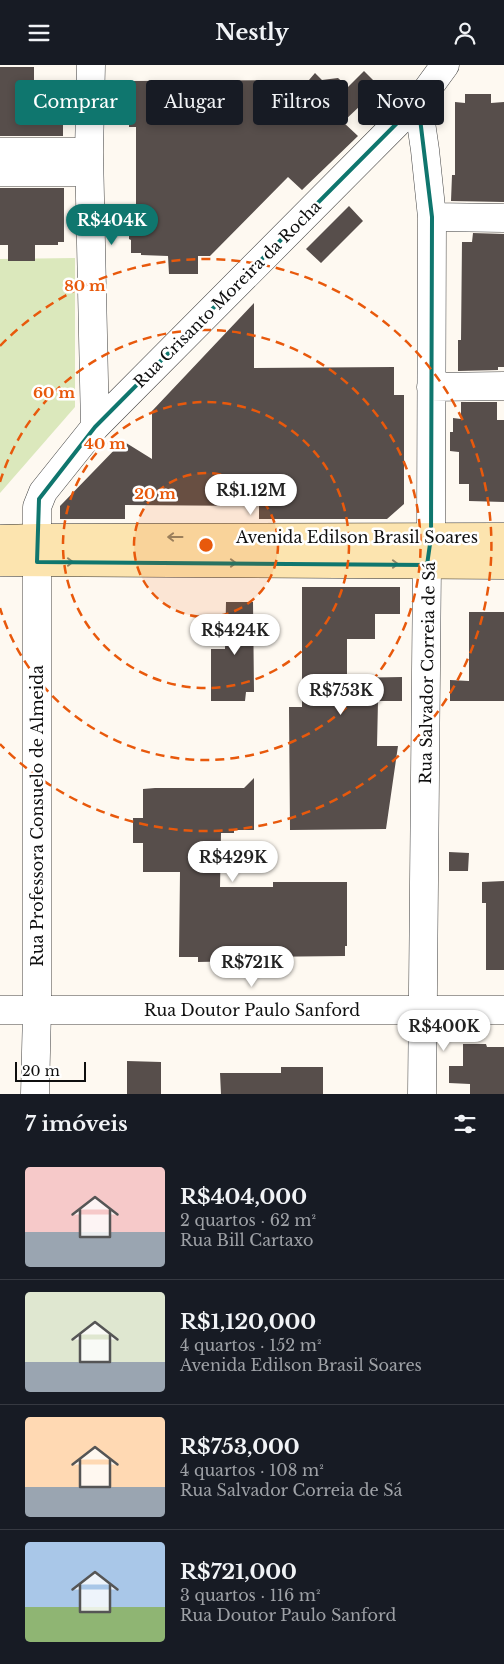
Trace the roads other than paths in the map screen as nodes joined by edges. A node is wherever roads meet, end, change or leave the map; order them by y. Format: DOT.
graph roads {
  1 [pos="91,65"];
  2 [pos="445,65"];
  3 [pos="434,80"];
  4 [pos="395,125"];
  5 [pos="422,125"];
  6 [pos="0,152"];
  7 [pos="89,162"];
  8 [pos="0,172"];
  9 [pos="432,217"];
  10 [pos="504,218"];
  11 [pos="504,386"];
  12 [pos="431,387"];
  13 [pos="94,427"];
  14 [pos="431,537"];
  15 [pos="504,537"];
  16 [pos="0,539"];
  17 [pos="37,550"];
  18 [pos="0,562"];
  19 [pos="427,565"];
  20 [pos="504,565"];
  21 [pos="423,1009"];
  22 [pos="0,1010"];
  23 [pos="37,1010"];
  24 [pos="504,1010"];
  25 [pos="35,1094"];
  26 [pos="422,1094"];
  1 -- 7 [label="street"];
  2 -- 3 [label="street, Rua Crisanto Moreira da Rocha"];
  4 -- 13 [label="street, Rua Crisanto Moreira da Rocha"];
  5 -- 9 [label="street, Rua Salvador Correia de Sá"];
  6 -- 7 [label="street"];
  7 -- 8 [label="street"];
  7 -- 13 [label="street"];
  9 -- 10 [label="street"];
  9 -- 12 [label="street, Rua Salvador Correia de Sá"];
  11 -- 12 [label="street"];
  12 -- 14 [label="street, Rua Salvador Correia de Sá"];
  13 -- 17 [label="street, Rua Crisanto Moreira da Rocha"];
  14 -- 15 [label="main road, Avenida Edilson Brasil Soares"];
  14 -- 17 [label="main road, Avenida Edilson Brasil Soares, one-way"];
  14 -- 19 [label="street, Rua Salvador Correia de Sá"];
  16 -- 17 [label="main road, Avenida Edilson Brasil Soares"];
  17 -- 18 [label="main road, Avenida Edilson Brasil Soares"];
  17 -- 19 [label="main road, Avenida Edilson Brasil Soares, one-way"];
  17 -- 23 [label="street, Rua Professora Consuelo de Almeida"];
  19 -- 20 [label="main road, Avenida Edilson Brasil Soares"];
  19 -- 21 [label="street, Rua Salvador Correia de Sá"];
  21 -- 23 [label="street, Rua Doutor Paulo Sanford"];
  21 -- 24 [label="street, Rua Doutor Paulo Sanford"];
  21 -- 26 [label="street, Rua Salvador Correia de Sá"];
  22 -- 23 [label="street, Rua Doutor Paulo Sanford"];
  23 -- 25 [label="street, Rua Professora Consuelo de Almeida"];
}
